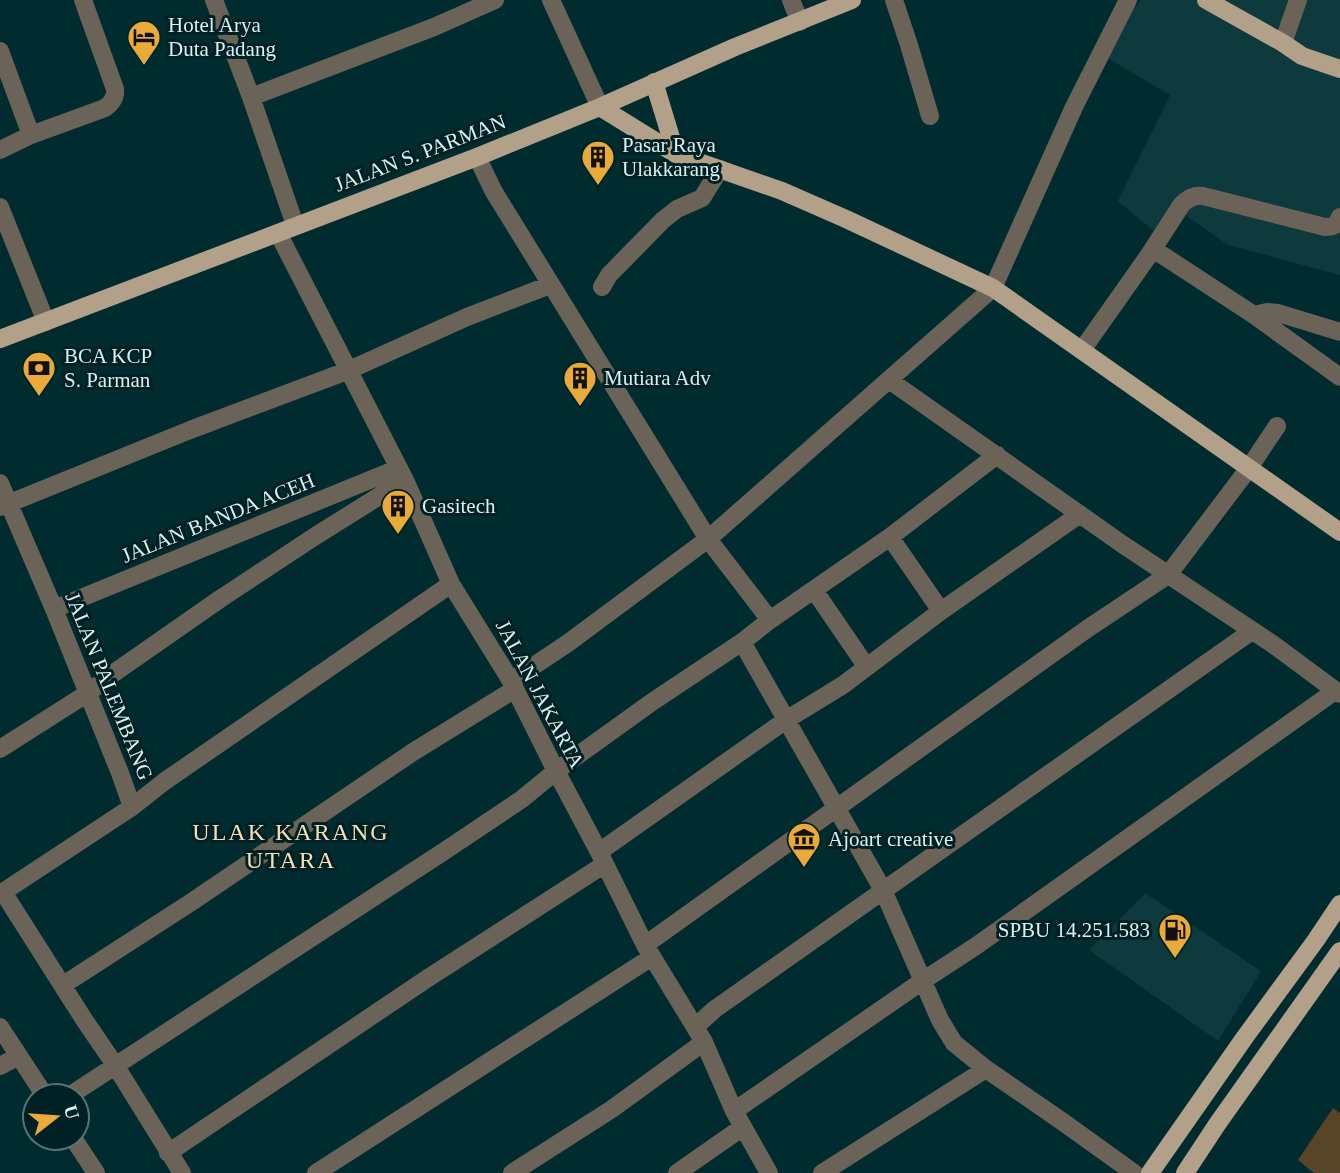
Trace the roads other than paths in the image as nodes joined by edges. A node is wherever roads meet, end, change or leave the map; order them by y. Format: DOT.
graph roads {
  1 [pos="83,0"];
  2 [pos="214,0"];
  3 [pos="495,0"];
  4 [pos="551,0"];
  5 [pos="791,0"];
  6 [pos="852,0"];
  7 [pos="894,0"];
  8 [pos="1128,0"];
  9 [pos="1206,0"];
  10 [pos="1298,0"];
  11 [pos="800,22"];
  12 [pos="1283,43"];
  13 [pos="0,51"];
  14 [pos="1340,69"];
  15 [pos="654,82"];
  16 [pos="251,97"];
  17 [pos="600,107"];
  18 [pos="930,116"];
  19 [pos="32,135"];
  20 [pos="0,150"];
  21 [pos="676,154"];
  22 [pos="477,157"];
  23 [pos="720,169"];
  24 [pos="0,207"];
  25 [pos="1340,217"];
  26 [pos="295,225"];
  27 [pos="278,233"];
  28 [pos="1153,250"];
  29 [pos="550,285"];
  30 [pos="602,287"];
  31 [pos="993,288"];
  32 [pos="1255,315"];
  33 [pos="46,322"];
  34 [pos="1340,332"];
  35 [pos="0,339"];
  36 [pos="1082,350"];
  37 [pos="347,370"];
  38 [pos="1340,377"];
  39 [pos="889,380"];
  40 [pos="1277,426"];
  41 [pos="997,455"];
  42 [pos="1249,468"];
  43 [pos="402,474"];
  44 [pos="0,483"];
  45 [pos="4,505"];
  46 [pos="1080,514"];
  47 [pos="1340,532"];
  48 [pos="890,537"];
  49 [pos="708,539"];
  50 [pos="1168,575"];
  51 [pos="452,584"];
  52 [pos="814,590"];
  53 [pos="54,609"];
  54 [pos="941,611"];
  55 [pos="770,620"];
  56 [pos="1252,631"];
  57 [pos="742,642"];
  58 [pos="866,666"];
  59 [pos="513,685"];
  60 [pos="1337,692"];
  61 [pos="88,693"];
  62 [pos="786,720"];
  63 [pos="0,749"];
  64 [pos="556,771"];
  65 [pos="132,807"];
  66 [pos="836,808"];
  67 [pos="602,858"];
  68 [pos="883,890"];
  69 [pos="1,891"];
  70 [pos="1340,904"];
  71 [pos="649,951"];
  72 [pos="1340,951"];
  73 [pos="924,980"];
  74 [pos="62,985"];
  75 [pos="0,1027"];
  76 [pos="695,1027"];
  77 [pos="704,1042"];
  78 [pos="19,1056"];
  79 [pos="115,1065"];
  80 [pos="0,1066"];
  81 [pos="986,1069"];
  82 [pos="36,1082"];
  83 [pos="90,1082"];
  84 [pos="738,1119"];
  85 [pos="82,1152"];
  86 [pos="169,1153"];
  87 [pos="326,1171"];
  88 [pos="96,1173"];
  89 [pos="182,1173"];
  90 [pos="512,1173"];
  91 [pos="677,1173"];
  92 [pos="769,1173"];
  93 [pos="822,1173"];
  94 [pos="1134,1173"];
  95 [pos="1150,1173"];
  96 [pos="1185,1173"];
  1 -- 19 [label="street"];
  2 -- 16 [label="street"];
  3 -- 16 [label="street"];
  4 -- 17 [label="street"];
  5 -- 11 [label="street"];
  6 -- 11 [label="main road, JALAN S. PARMAN"];
  7 -- 18 [label="street"];
  8 -- 31 [label="street"];
  9 -- 12 [label="main road"];
  10 -- 12 [label="street"];
  11 -- 15 [label="main road, JALAN S. PARMAN"];
  12 -- 14 [label="main road"];
  13 -- 19 [label="street"];
  15 -- 17 [label="main road, JALAN S. PARMAN"];
  15 -- 21 [label="main road"];
  16 -- 26 [label="street"];
  17 -- 21 [label="main road"];
  17 -- 22 [label="main road, JALAN S. PARMAN"];
  19 -- 20 [label="street"];
  21 -- 23 [label="main road"];
  22 -- 26 [label="main road, JALAN S. PARMAN"];
  22 -- 29 [label="street"];
  23 -- 30 [label="street"];
  23 -- 31 [label="main road"];
  24 -- 33 [label="street"];
  25 -- 28 [label="street"];
  26 -- 27 [label="main road, JALAN S. PARMAN"];
  27 -- 33 [label="main road, JALAN S. PARMAN"];
  27 -- 37 [label="street, JALAN JAKARTA"];
  28 -- 32 [label="street"];
  28 -- 36 [label="street"];
  29 -- 37 [label="street"];
  29 -- 49 [label="street"];
  31 -- 36 [label="main road"];
  31 -- 39 [label="street"];
  32 -- 34 [label="street"];
  32 -- 38 [label="street"];
  33 -- 35 [label="main road, JALAN S. PARMAN"];
  36 -- 42 [label="main road"];
  37 -- 43 [label="street, JALAN JAKARTA"];
  37 -- 45 [label="street"];
  39 -- 41 [label="street"];
  39 -- 49 [label="street"];
  40 -- 42 [label="street"];
  41 -- 46 [label="street"];
  41 -- 48 [label="street"];
  42 -- 47 [label="main road"];
  42 -- 50 [label="street"];
  43 -- 51 [label="street, JALAN JAKARTA"];
  43 -- 53 [label="street, JALAN BANDA ACEH"];
  43 -- 61 [label="street"];
  44 -- 45 [label="street, JALAN PALEMBANG"];
  45 -- 53 [label="street, JALAN PALEMBANG"];
  46 -- 50 [label="street"];
  46 -- 54 [label="street"];
  48 -- 52 [label="street"];
  48 -- 54 [label="street"];
  49 -- 55 [label="street"];
  49 -- 59 [label="street"];
  50 -- 56 [label="street"];
  50 -- 66 [label="street"];
  51 -- 59 [label="street, JALAN JAKARTA"];
  51 -- 65 [label="street"];
  52 -- 55 [label="street"];
  52 -- 58 [label="street"];
  53 -- 61 [label="street, JALAN PALEMBANG"];
  54 -- 58 [label="street"];
  55 -- 57 [label="street"];
  56 -- 60 [label="street"];
  56 -- 68 [label="street"];
  57 -- 62 [label="street"];
  57 -- 64 [label="street"];
  58 -- 62 [label="street"];
  59 -- 64 [label="street, JALAN JAKARTA"];
  59 -- 74 [label="street"];
  60 -- 73 [label="street"];
  61 -- 63 [label="street"];
  61 -- 65 [label="street, JALAN PALEMBANG"];
  62 -- 66 [label="street"];
  62 -- 67 [label="street"];
  64 -- 67 [label="street, JALAN JAKARTA"];
  64 -- 79 [label="street"];
  65 -- 69 [label="street, JALAN PALEMBANG"];
  66 -- 68 [label="street"];
  66 -- 71 [label="street"];
  67 -- 71 [label="street, JALAN JAKARTA"];
  67 -- 86 [label="street"];
  68 -- 73 [label="street"];
  68 -- 76 [label="street"];
  69 -- 74 [label="street, JALAN PALEMBANG"];
  70 -- 95 [label="main road"];
  71 -- 76 [label="street, JALAN JAKARTA"];
  71 -- 87 [label="street"];
  72 -- 96 [label="main road"];
  73 -- 81 [label="street"];
  73 -- 84 [label="street"];
  74 -- 79 [label="street, JALAN PALEMBANG"];
  75 -- 78 [label="street"];
  76 -- 77 [label="street, JALAN JAKARTA"];
  77 -- 84 [label="street, JALAN JAKARTA"];
  77 -- 90 [label="street"];
  78 -- 80 [label="street"];
  78 -- 82 [label="street"];
  79 -- 83 [label="street"];
  79 -- 86 [label="street, JALAN PALEMBANG"];
  81 -- 93 [label="street"];
  81 -- 94 [label="street"];
  84 -- 91 [label="street"];
  84 -- 92 [label="street, JALAN JAKARTA"];
  85 -- 88 [label="street"];
  86 -- 89 [label="street, JALAN PALEMBANG"];
}
